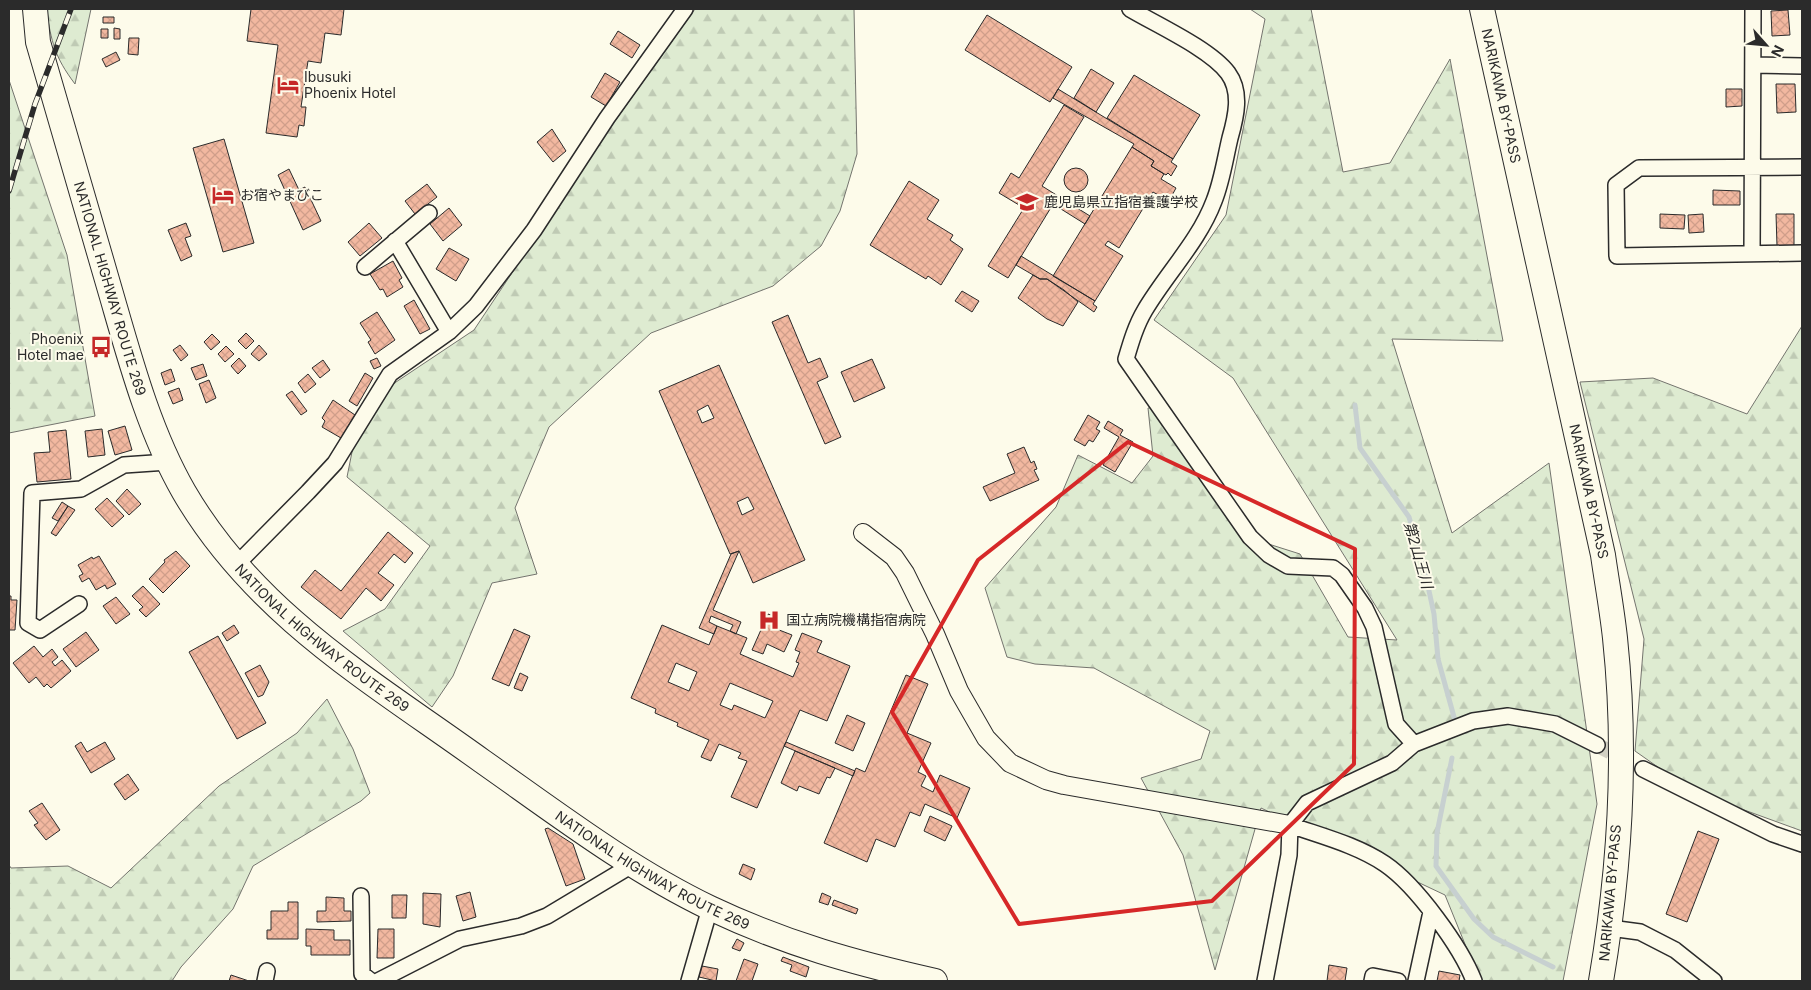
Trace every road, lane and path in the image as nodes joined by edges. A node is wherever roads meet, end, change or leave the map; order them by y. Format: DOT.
graph roads {
  1 [pos="35,9"];
  2 [pos="686,9"];
  3 [pos="1130,9"];
  4 [pos="1482,9"];
  5 [pos="1753,9"];
  6 [pos="1753,65"];
  7 [pos="1802,66"];
  8 [pos="1752,167"];
  9 [pos="1802,167"];
  10 [pos="429,213"];
  11 [pos="395,242"];
  12 [pos="1802,253"];
  13 [pos="1752,254"];
  14 [pos="365,267"];
  15 [pos="449,332"];
  16 [pos="168,462"];
  17 [pos="863,532"];
  18 [pos="234,566"];
  19 [pos="79,604"];
  20 [pos="1414,744"];
  21 [pos="1597,745"];
  22 [pos="1643,769"];
  23 [pos="1290,825"];
  24 [pos="1802,844"];
  25 [pos="632,865"];
  26 [pos="361,896"];
  27 [pos="710,908"];
  28 [pos="1431,912"];
  29 [pos="1610,928"];
  30 [pos="371,981"];
  31 [pos="378,981"];
  32 [pos="690,981"];
  33 [pos="935,981"];
  34 [pos="1265,981"];
  35 [pos="1372,981"];
  36 [pos="1398,981"];
  37 [pos="1416,981"];
  38 [pos="1474,981"];
  39 [pos="1601,981"];
  40 [pos="1714,981"];
  1 -- 16 [label="highway, NATIONAL HIGHWAY ROUTE 269"];
  2 -- 15 [label="street"];
  3 -- 20 [label="street"];
  4 -- 29 [label="highway, NARIKAWA BY-PASS"];
  5 -- 6 [label="street"];
  6 -- 7 [label="street"];
  6 -- 8 [label="street"];
  8 -- 9 [label="street"];
  8 -- 13 [label="street"];
  8 -- 13 [label="street"];
  10 -- 11 [label="street"];
  11 -- 14 [label="street"];
  11 -- 15 [label="street"];
  12 -- 13 [label="street"];
  15 -- 18 [label="street"];
  16 -- 18 [label="highway, NATIONAL HIGHWAY ROUTE 269"];
  16 -- 19 [label="street"];
  17 -- 23 [label="street"];
  18 -- 25 [label="highway, NATIONAL HIGHWAY ROUTE 269"];
  20 -- 21 [label="street"];
  20 -- 23 [label="street"];
  22 -- 24 [label="street"];
  23 -- 28 [label="street"];
  23 -- 34 [label="street"];
  25 -- 27 [label="highway, NATIONAL HIGHWAY ROUTE 269"];
  25 -- 31 [label="street"];
  26 -- 30 [label="street"];
  27 -- 32 [label="street"];
  27 -- 33 [label="highway, NATIONAL HIGHWAY ROUTE 269"];
  28 -- 37 [label="street"];
  28 -- 38 [label="street"];
  29 -- 39 [label="highway, NARIKAWA BY-PASS"];
  29 -- 40 [label="street"];
  35 -- 36 [label="street"];
}
